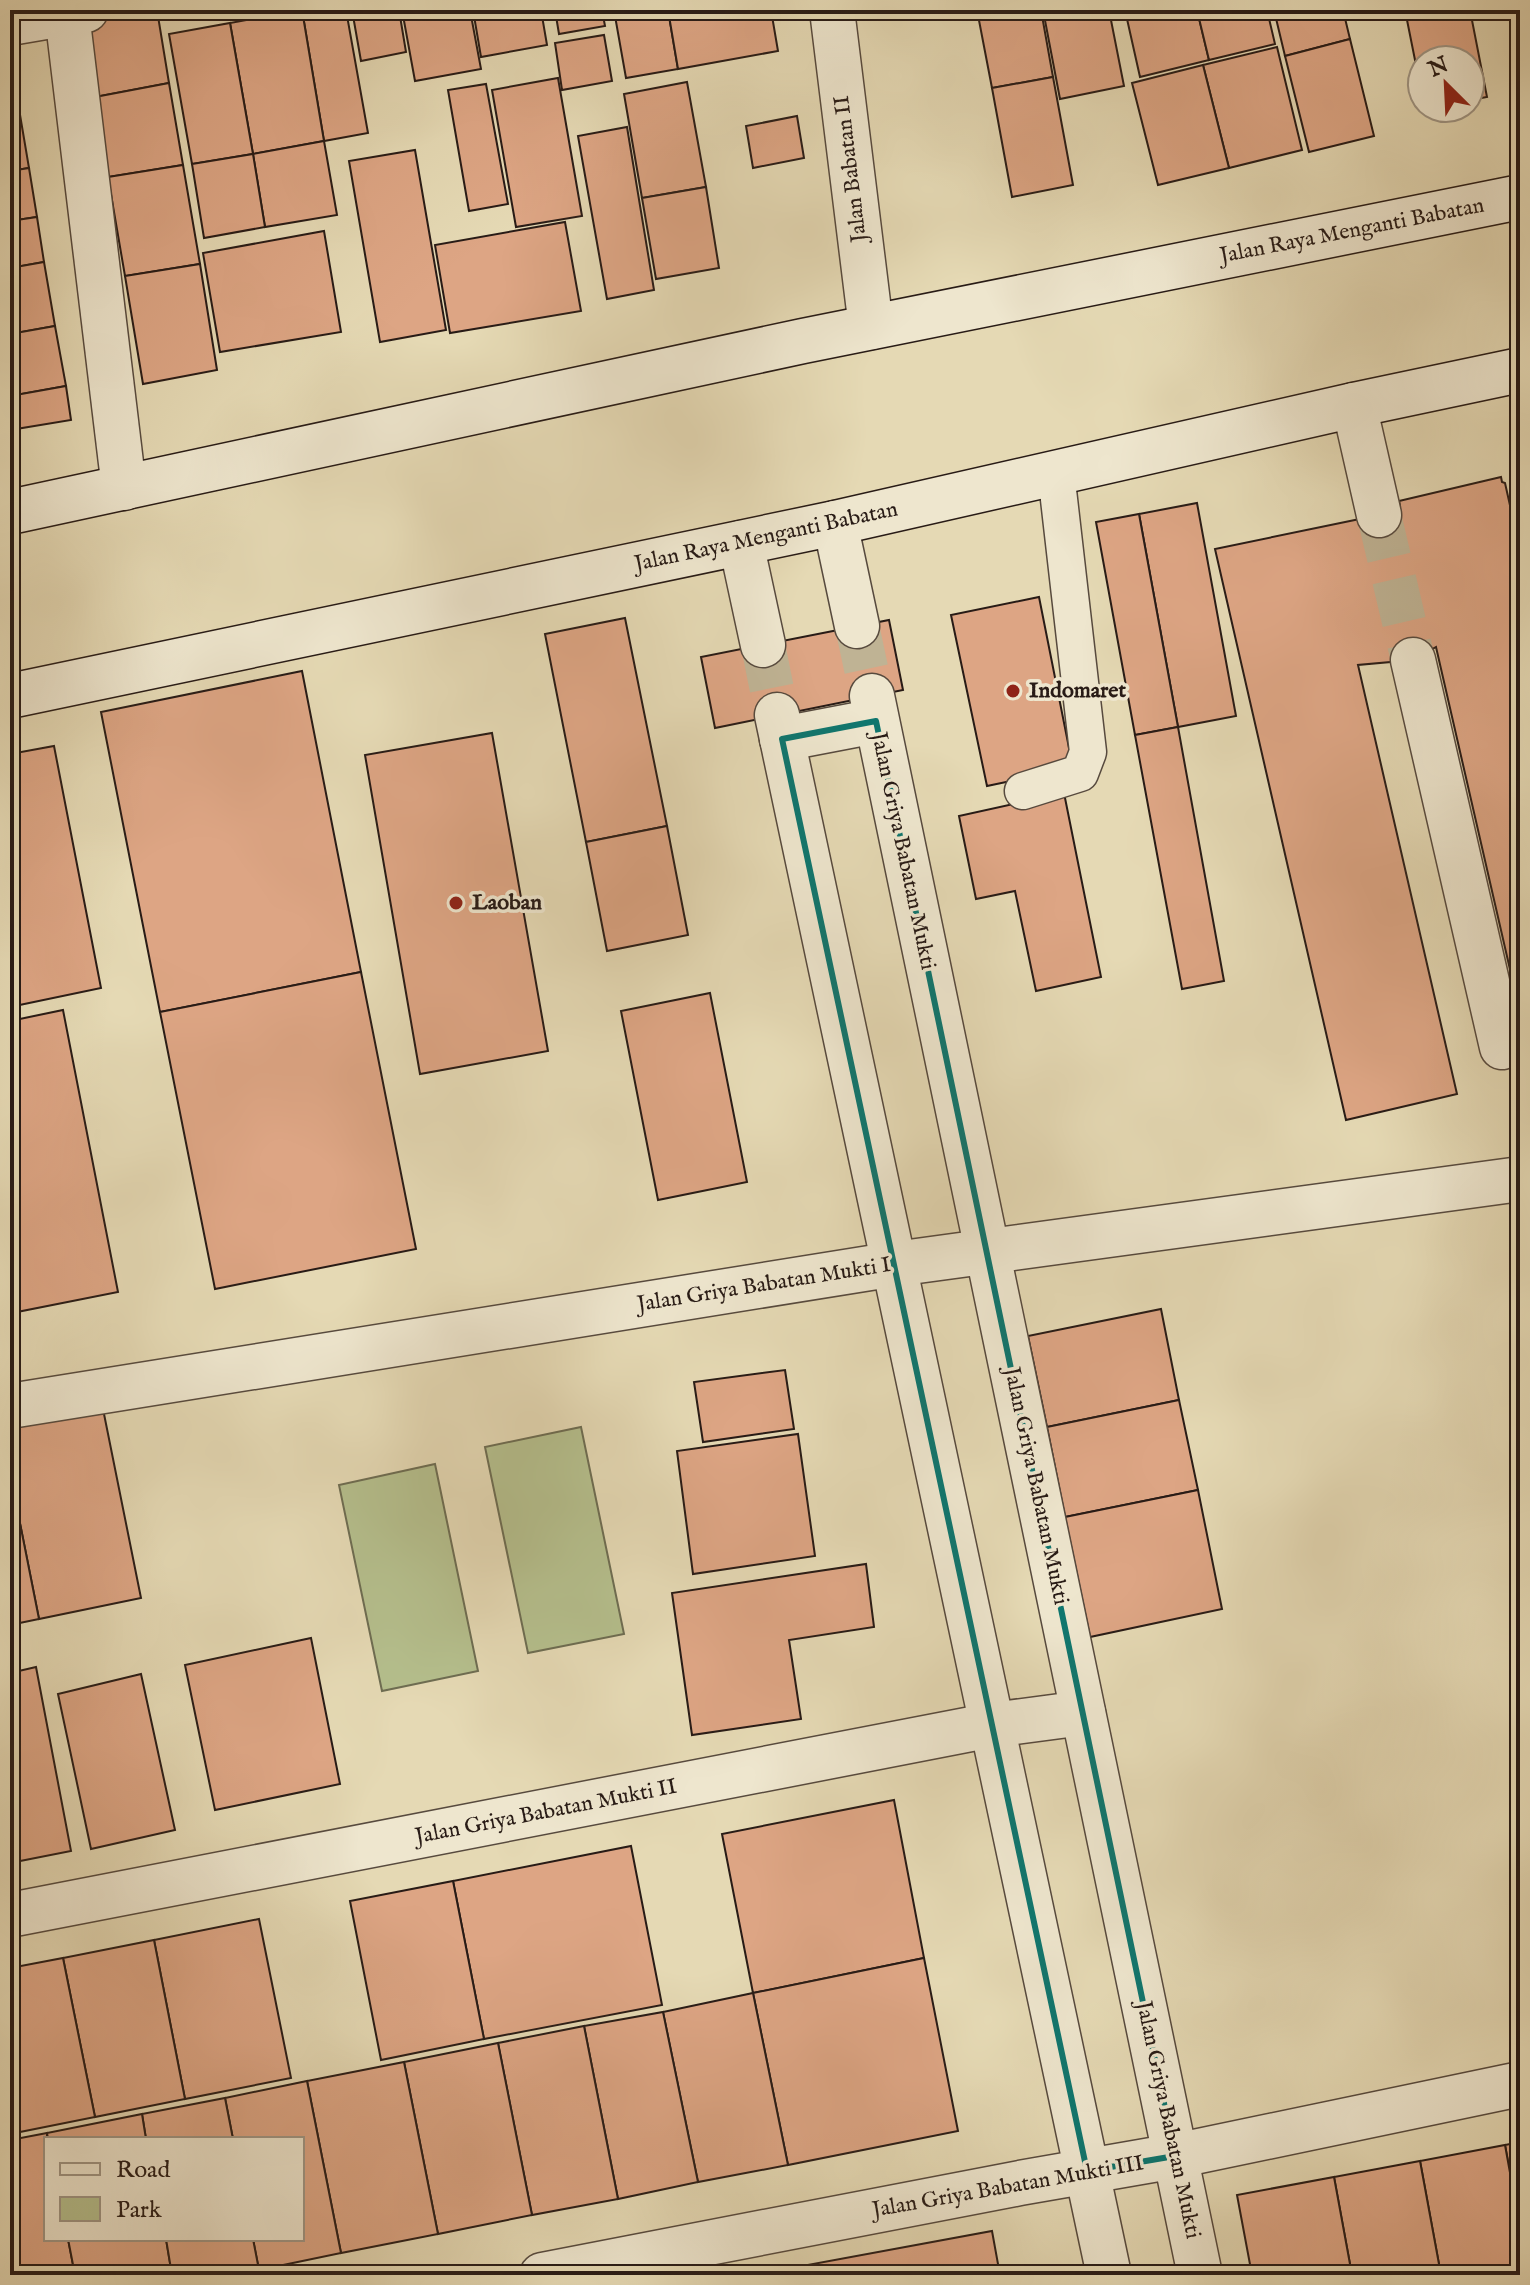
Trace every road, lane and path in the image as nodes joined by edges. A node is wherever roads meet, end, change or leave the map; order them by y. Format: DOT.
graph roads {
  1 [pos="832,10"];
  2 [pos="77,12"];
  3 [pos="10,23"];
  4 [pos="1520,197"];
  5 [pos="871,327"];
  6 [pos="1520,370"];
  7 [pos="1354,405"];
  8 [pos="1056,473"];
  9 [pos="124,488"];
  10 [pos="10,512"];
  11 [pos="1379,515"];
  12 [pos="835,523"];
  13 [pos="741,543"];
  14 [pos="857,626"];
  15 [pos="763,645"];
  16 [pos="1413,660"];
  17 [pos="10,696"];
  18 [pos="1023,791"];
  19 [pos="1502,1047"];
  20 [pos="1520,1179"];
  21 [pos="987,1251"];
  22 [pos="895,1264"];
  23 [pos="10,1406"];
  24 [pos="1083,1713"];
  25 [pos="992,1725"];
  26 [pos="10,1915"];
  27 [pos="1520,2084"];
  28 [pos="1175,2156"];
  29 [pos="1087,2171"];
  30 [pos="542,2275"];
  31 [pos="1109,2275"];
  32 [pos="1200,2275"];
  1 -- 5 [label="street, Jalan Babatan II"];
  2 -- 3 [label="street"];
  2 -- 9 [label="street"];
  4 -- 5 [label="street, Jalan Raya Menganti Babatan"];
  5 -- 9 [label="street, Jalan Raya Menganti Babatan"];
  6 -- 7 [label="street, Jalan Raya Menganti Babatan"];
  7 -- 8 [label="street, Jalan Raya Menganti Babatan"];
  7 -- 11 [label="street"];
  8 -- 12 [label="street, Jalan Raya Menganti Babatan"];
  8 -- 18 [label="lane"];
  9 -- 10 [label="street, Jalan Raya Menganti Babatan"];
  12 -- 13 [label="street, Jalan Raya Menganti Babatan"];
  12 -- 14 [label="street"];
  13 -- 15 [label="street"];
  13 -- 17 [label="street, Jalan Raya Menganti Babatan"];
  16 -- 19 [label="street"];
  20 -- 21 [label="street, Jalan Griya Babatan Mukti I"];
  21 -- 22 [label="street, Jalan Griya Babatan Mukti I"];
  21 -- 22 [label="street, Jalan Griya Babatan Mukti"];
  21 -- 24 [label="street, Jalan Griya Babatan Mukti"];
  22 -- 23 [label="street, Jalan Griya Babatan Mukti I"];
  22 -- 25 [label="street"];
  24 -- 25 [label="street, Jalan Griya Babatan Mukti II"];
  24 -- 28 [label="street, Jalan Griya Babatan Mukti"];
  25 -- 26 [label="street, Jalan Griya Babatan Mukti II"];
  25 -- 29 [label="street"];
  27 -- 28 [label="street, Jalan Griya Babatan Mukti III"];
  28 -- 29 [label="street, Jalan Griya Babatan Mukti III"];
  28 -- 32 [label="street, Jalan Griya Babatan Mukti"];
  29 -- 30 [label="street, Jalan Griya Babatan Mukti III"];
  29 -- 31 [label="street"];
}
